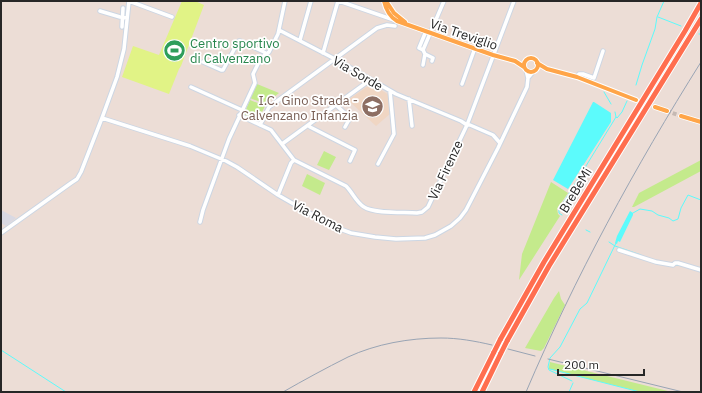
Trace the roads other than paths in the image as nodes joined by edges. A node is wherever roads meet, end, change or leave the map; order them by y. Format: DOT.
graph roads {
  1 [pos="129,1"];
  2 [pos="285,1"];
  3 [pos="311,1"];
  4 [pos="340,1"];
  5 [pos="385,1"];
  6 [pos="444,1"];
  7 [pos="514,1"];
  8 [pos="701,3"];
  9 [pos="386,7"];
  10 [pos="123,8"];
  11 [pos="100,11"];
  12 [pos="380,15"];
  13 [pos="172,17"];
  14 [pos="122,18"];
  15 [pos="127,18"];
  16 [pos="393,18"];
  17 [pos="701,18"];
  18 [pos="122,27"];
  19 [pos="279,30"];
  20 [pos="428,32"];
  21 [pos="300,40"];
  22 [pos="475,48"];
  23 [pos="603,51"];
  24 [pos="323,52"];
  25 [pos="266,54"];
  26 [pos="425,54"];
  27 [pos="493,55"];
  28 [pos="335,59"];
  29 [pos="432,61"];
  30 [pos="515,61"];
  31 [pos="526,61"];
  32 [pos="203,62"];
  33 [pos="537,63"];
  34 [pos="423,65"];
  35 [pos="525,68"];
  36 [pos="547,69"];
  37 [pos="534,71"];
  38 [pos="577,77"];
  39 [pos="528,78"];
  40 [pos="370,80"];
  41 [pos="462,84"];
  42 [pos="190,87"];
  43 [pos="390,91"];
  44 [pos="409,99"];
  45 [pos="636,100"];
  46 [pos="336,105"];
  47 [pos="655,107"];
  48 [pos="242,110"];
  49 [pos="667,111"];
  50 [pos="240,115"];
  51 [pos="681,116"];
  52 [pos="102,118"];
  53 [pos="701,122"];
  54 [pos="260,125"];
  55 [pos="308,125"];
  56 [pos="467,125"];
  57 [pos="412,126"];
  58 [pos="344,127"];
  59 [pos="504,134"];
  60 [pos="494,135"];
  61 [pos="500,143"];
  62 [pos="282,144"];
  63 [pos="221,159"];
  64 [pos="294,160"];
  65 [pos="350,161"];
  66 [pos="378,164"];
  67 [pos="278,195"];
  68 [pos="200,222"];
  69 [pos="1,233"];
  70 [pos="619,250"];
  71 [pos="701,270"];
  72 [pos="474,392"];
  73 [pos="482,392"];
  1 -- 13 [label="street"];
  1 -- 15 [label="street"];
  2 -- 19 [label="street"];
  3 -- 21 [label="street"];
  4 -- 12 [label="street"];
  4 -- 24 [label="street"];
  5 -- 9 [label="main road"];
  5 -- 16 [label="main road"];
  6 -- 20 [label="street"];
  7 -- 27 [label="street, Via Firenze"];
  8 -- 72 [label="highway, BreBeMi, bridge"];
  9 -- 12 [label="street"];
  9 -- 16 [label="main road"];
  10 -- 14 [label="street"];
  11 -- 14 [label="street"];
  12 -- 16 [label="street"];
  14 -- 15 [label="street"];
  14 -- 18 [label="street"];
  15 -- 52 [label="street"];
  16 -- 20 [label="main road, Via Treviglio"];
  16 -- 28 [label="street"];
  17 -- 73 [label="highway, BreBeMi, bridge"];
  19 -- 21 [label="street, Via Sorde"];
  19 -- 25 [label="street"];
  20 -- 22 [label="main road, Via Treviglio"];
  20 -- 26 [label="street"];
  21 -- 24 [label="street, Via Sorde"];
  22 -- 27 [label="main road, Via Treviglio"];
  22 -- 41 [label="street"];
  23 -- 38 [label="street, Via Treviglio"];
  24 -- 28 [label="street, Via Sorde"];
  25 -- 32 [label="street"];
  25 -- 48 [label="street"];
  26 -- 29 [label="street"];
  26 -- 34 [label="street"];
  27 -- 30 [label="main road, Via Treviglio"];
  27 -- 56 [label="street, Via Firenze"];
  28 -- 40 [label="street, Via Sorde"];
  28 -- 54 [label="street"];
  30 -- 31 [label="main road, Via Treviglio"];
  30 -- 35 [label="main road, Via Treviglio"];
  31 -- 33 [label="main road, Via Treviglio"];
  31 -- 35 [label="main road"];
  33 -- 36 [label="main road, Via Treviglio"];
  33 -- 37 [label="main road"];
  35 -- 37 [label="main road, Via Treviglio"];
  35 -- 39 [label="street"];
  36 -- 37 [label="main road, Via Treviglio"];
  36 -- 38 [label="main road, Via Treviglio"];
  37 -- 39 [label="street, Via Roma"];
  38 -- 45 [label="main road, Via Treviglio"];
  39 -- 59 [label="street, Via Roma"];
  40 -- 43 [label="street, Via Sorde"];
  40 -- 46 [label="street"];
  42 -- 48 [label="street"];
  43 -- 44 [label="street"];
  43 -- 66 [label="street, Via Sorde"];
  44 -- 56 [label="street"];
  44 -- 57 [label="street"];
  46 -- 55 [label="street"];
  46 -- 58 [label="street"];
  47 -- 49 [label="main road"];
  48 -- 50 [label="street"];
  50 -- 54 [label="street, Via Firenze"];
  50 -- 63 [label="street"];
  51 -- 53 [label="main road"];
  52 -- 63 [label="street, Via Roma"];
  52 -- 69 [label="street"];
  54 -- 62 [label="street, Via Firenze"];
  55 -- 62 [label="street"];
  55 -- 65 [label="street"];
  56 -- 60 [label="street"];
  56 -- 64 [label="street, Via Firenze"];
  59 -- 60 [label="street"];
  59 -- 61 [label="street, Via Roma"];
  60 -- 61 [label="street"];
  61 -- 67 [label="street, Via Roma"];
  62 -- 64 [label="street, Via Firenze"];
  63 -- 67 [label="street, Via Roma"];
  63 -- 68 [label="street"];
  64 -- 67 [label="street"];
  70 -- 71 [label="street"];
}
